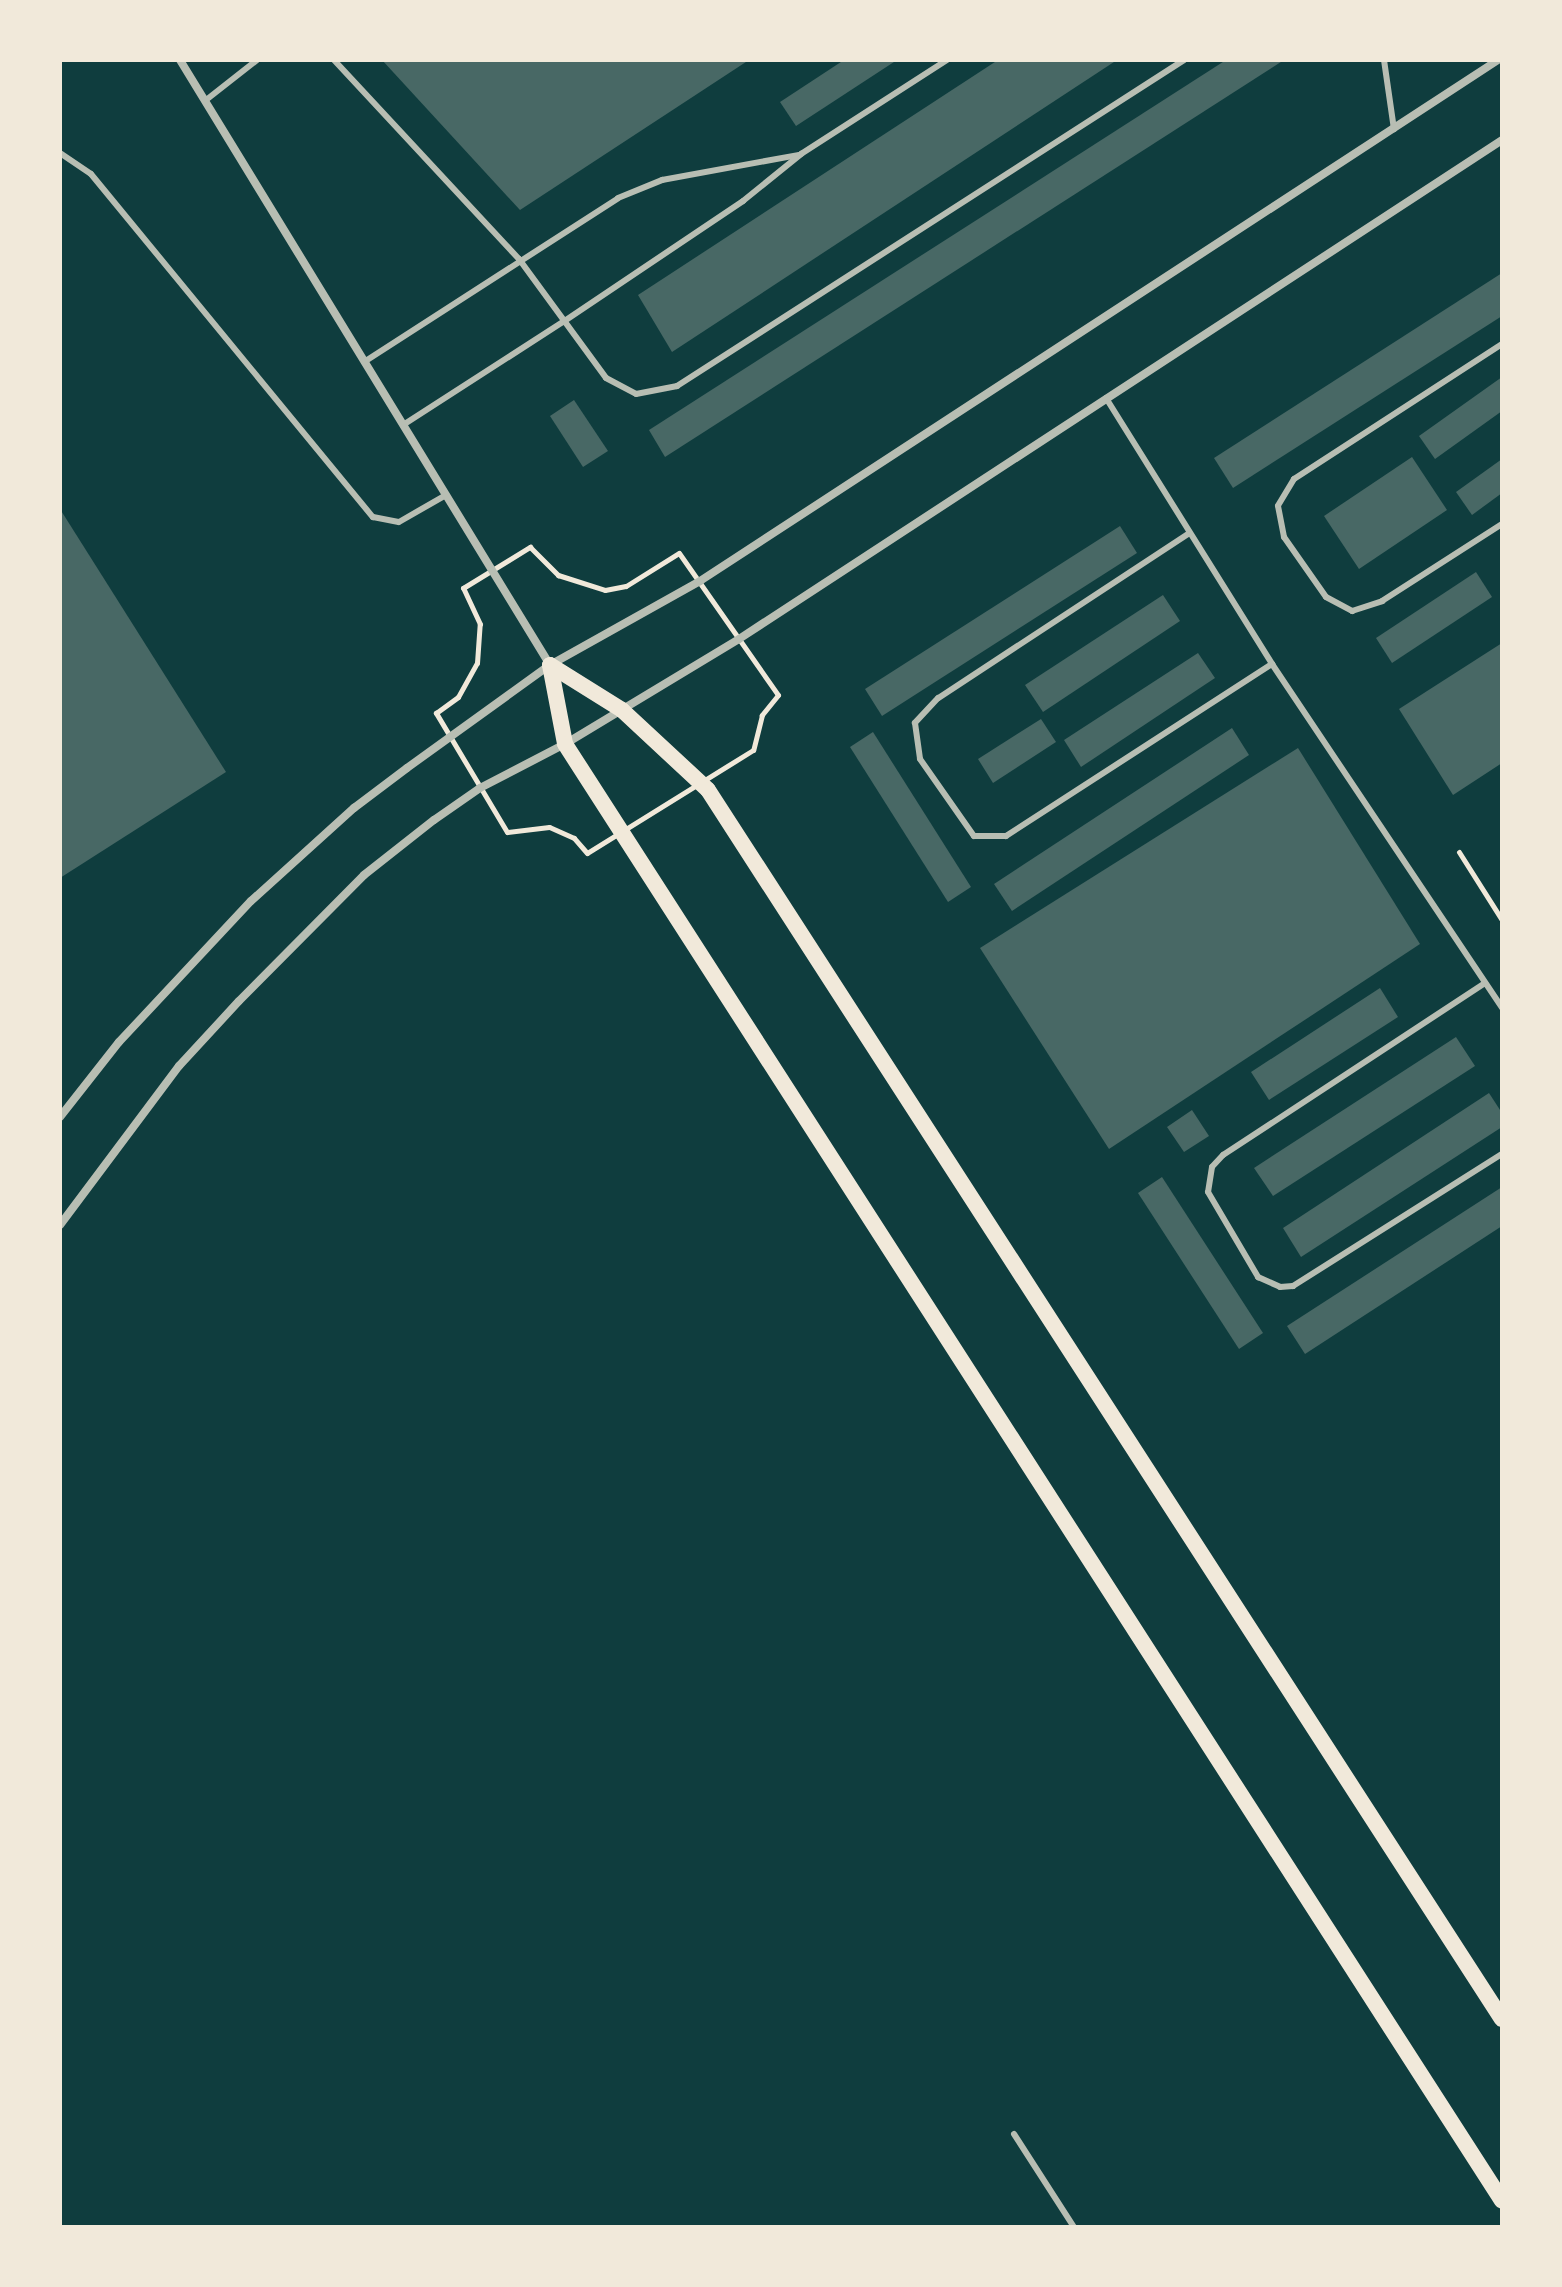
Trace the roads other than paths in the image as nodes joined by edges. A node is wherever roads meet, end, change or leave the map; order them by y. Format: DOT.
graph roads {
  1 [pos="180,60"];
  2 [pos="257,60"];
  3 [pos="334,60"];
  4 [pos="947,60"];
  5 [pos="1184,60"];
  6 [pos="1384,60"];
  7 [pos="1498,60"];
  8 [pos="206,100"];
  9 [pos="1394,129"];
  10 [pos="1502,140"];
  11 [pos="60,153"];
  12 [pos="801,154"];
  13 [pos="519,259"];
  14 [pos="563,322"];
  15 [pos="1502,344"];
  16 [pos="364,362"];
  17 [pos="1106,398"];
  18 [pos="403,425"];
  19 [pos="446,495"];
  20 [pos="1502,524"];
  21 [pos="1188,534"];
  22 [pos="1272,664"];
  23 [pos="550,665"];
  24 [pos="622,710"];
  25 [pos="565,744"];
  26 [pos="1485,983"];
  27 [pos="1502,1008"];
  28 [pos="60,1117"];
  29 [pos="1502,1154"];
  30 [pos="60,1225"];
  31 [pos="1502,2019"];
  32 [pos="1014,2134"];
  33 [pos="1502,2201"];
  34 [pos="1074,2227"];
  1 -- 8 [label="street"];
  2 -- 8 [label="lane"];
  3 -- 13 [label="lane"];
  4 -- 12 [label="lane"];
  5 -- 14 [label="lane"];
  6 -- 9 [label="lane"];
  7 -- 9 [label="street"];
  8 -- 16 [label="street"];
  9 -- 23 [label="street"];
  10 -- 17 [label="street"];
  11 -- 19 [label="lane"];
  12 -- 13 [label="lane"];
  12 -- 14 [label="lane"];
  13 -- 14 [label="lane"];
  13 -- 16 [label="lane"];
  14 -- 18 [label="lane"];
  15 -- 20 [label="lane"];
  16 -- 18 [label="street"];
  17 -- 21 [label="lane"];
  17 -- 24 [label="street"];
  18 -- 19 [label="street"];
  19 -- 23 [label="street"];
  21 -- 22 [label="lane"];
  21 -- 22 [label="lane"];
  22 -- 26 [label="lane"];
  23 -- 24 [label="main road"];
  23 -- 25 [label="main road"];
  23 -- 28 [label="street"];
  24 -- 25 [label="street"];
  24 -- 31 [label="main road"];
  25 -- 30 [label="street"];
  25 -- 33 [label="main road"];
  26 -- 27 [label="lane"];
  26 -- 29 [label="lane"];
  32 -- 34 [label="lane"];
}
